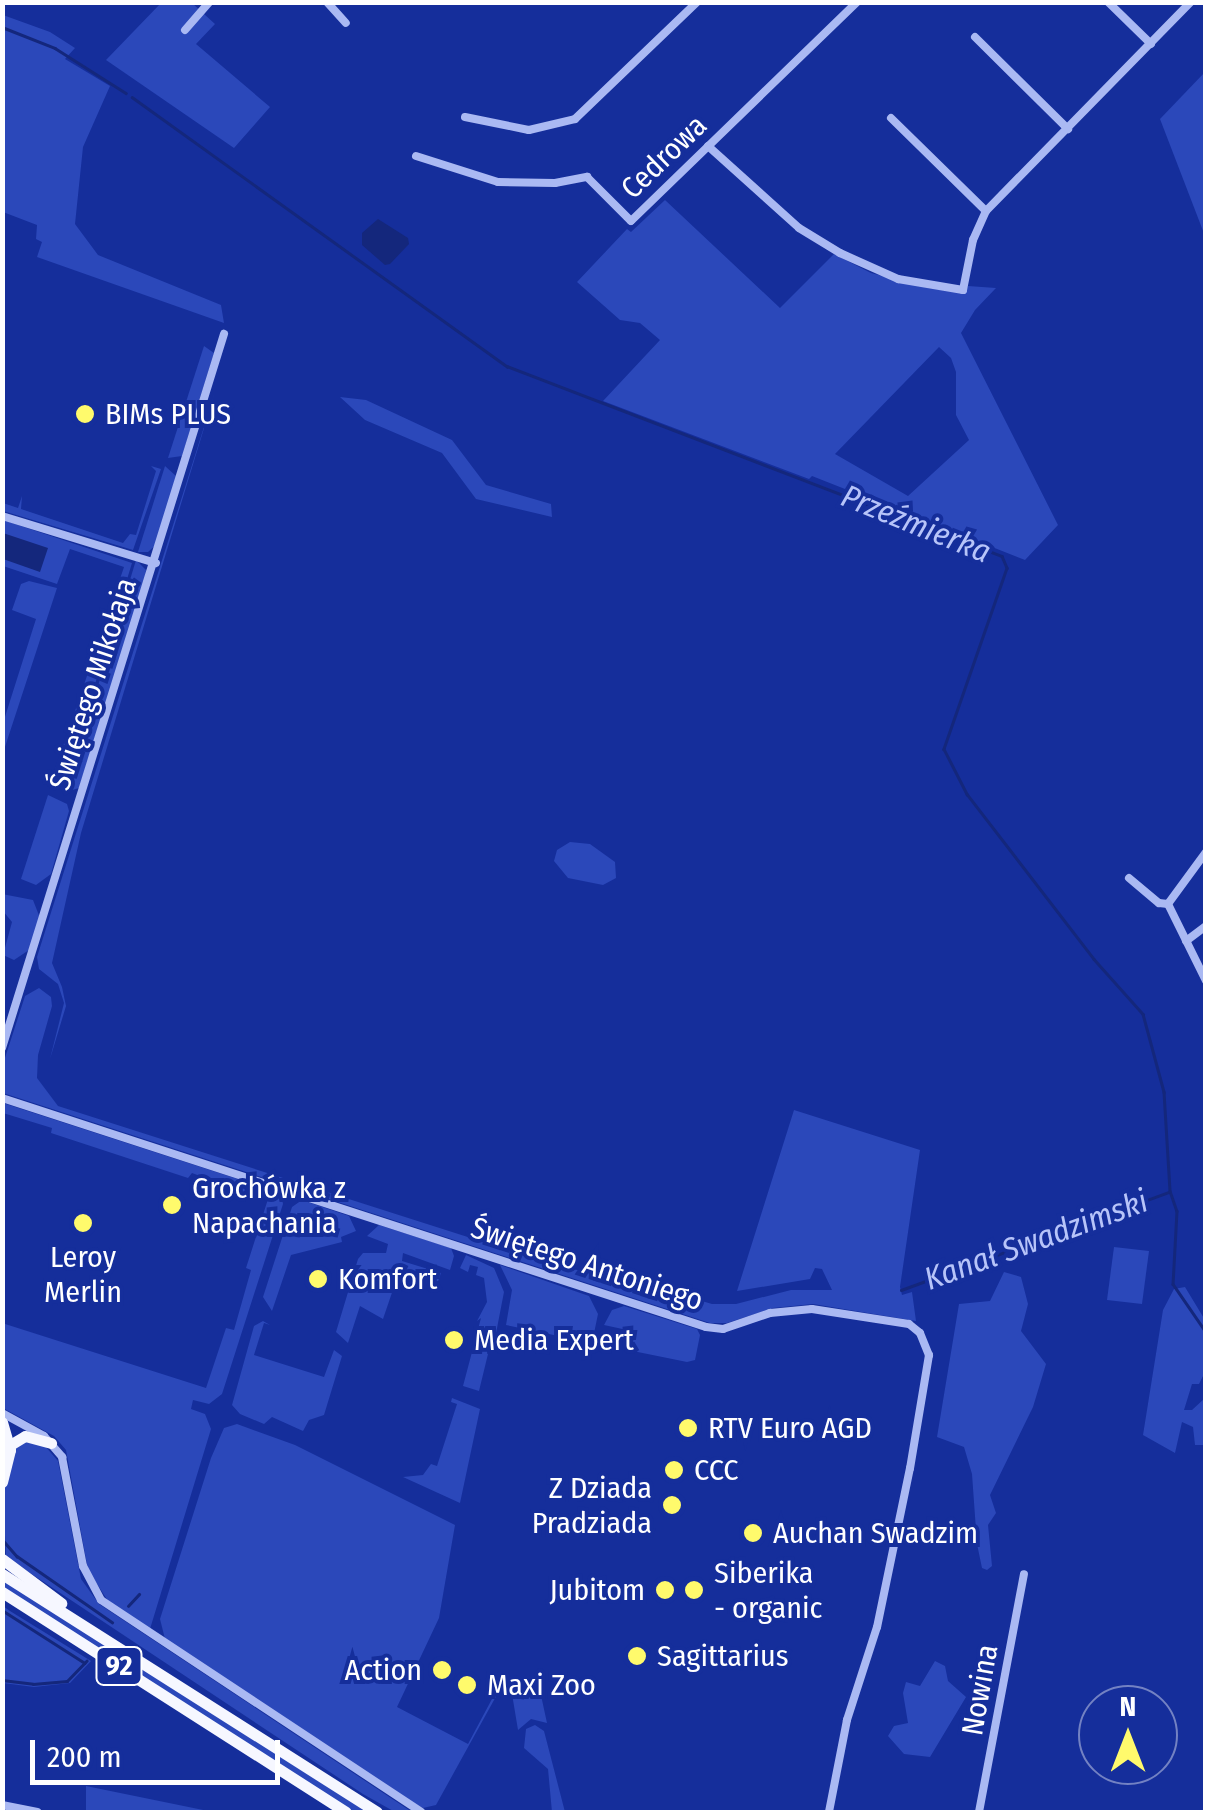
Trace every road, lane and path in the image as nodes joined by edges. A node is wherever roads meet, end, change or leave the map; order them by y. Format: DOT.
graph roads {
  1 [pos="209,2"];
  2 [pos="327,2"];
  3 [pos="697,2"];
  4 [pos="857,2"];
  5 [pos="1108,2"];
  6 [pos="1190,2"];
  7 [pos="346,22"];
  8 [pos="185,30"];
  9 [pos="975,36"];
  10 [pos="1150,44"];
  11 [pos="464,117"];
  12 [pos="891,118"];
  13 [pos="1068,129"];
  14 [pos="708,146"];
  15 [pos="416,156"];
  16 [pos="986,211"];
  17 [pos="224,334"];
  18 [pos="2,516"];
  19 [pos="156,562"];
  20 [pos="1206,852"];
  21 [pos="1129,878"];
  22 [pos="1168,904"];
  23 [pos="1206,926"];
  24 [pos="1186,941"];
  25 [pos="1206,981"];
  26 [pos="2,1048"];
  27 [pos="2,1098"];
  28 [pos="2,1412"];
  29 [pos="2,1422"];
  30 [pos="51,1442"];
  31 [pos="6,1447"];
  32 [pos="2,1482"];
  33 [pos="2,1558"];
  34 [pos="2,1574"];
  35 [pos="1024,1574"];
  36 [pos="2,1592"];
  37 [pos="86,1626"];
  38 [pos="2,1805"];
  39 [pos="36,1812"];
  40 [pos="346,1812"];
  41 [pos="377,1812"];
  42 [pos="421,1812"];
  43 [pos="829,1812"];
  44 [pos="979,1812"];
  1 -- 8 [label="street"];
  2 -- 7 [label="street"];
  3 -- 11 [label="street"];
  4 -- 14 [label="street, Cedrowa"];
  5 -- 10 [label="street"];
  6 -- 10 [label="street"];
  9 -- 13 [label="street"];
  10 -- 13 [label="street"];
  12 -- 16 [label="street"];
  13 -- 16 [label="street"];
  14 -- 15 [label="street, Cedrowa"];
  14 -- 16 [label="street"];
  17 -- 19 [label="street, Świętego Mikołaja"];
  18 -- 19 [label="street"];
  19 -- 26 [label="street, Świętego Mikołaja"];
  20 -- 22 [label="street"];
  21 -- 22 [label="street"];
  22 -- 24 [label="street"];
  23 -- 24 [label="street"];
  24 -- 25 [label="street"];
  27 -- 43 [label="street, Świętego Antoniego"];
  28 -- 30 [label="street"];
  29 -- 31 [label="main road"];
  30 -- 31 [label="main road"];
  30 -- 42 [label="street"];
  31 -- 32 [label="main road"];
  33 -- 37 [label="main road"];
  34 -- 37 [label="main road, 92"];
  35 -- 44 [label="street, Nowina"];
  36 -- 40 [label="main road, 92"];
  37 -- 41 [label="main road, 92"];
  38 -- 39 [label="street"];
}
